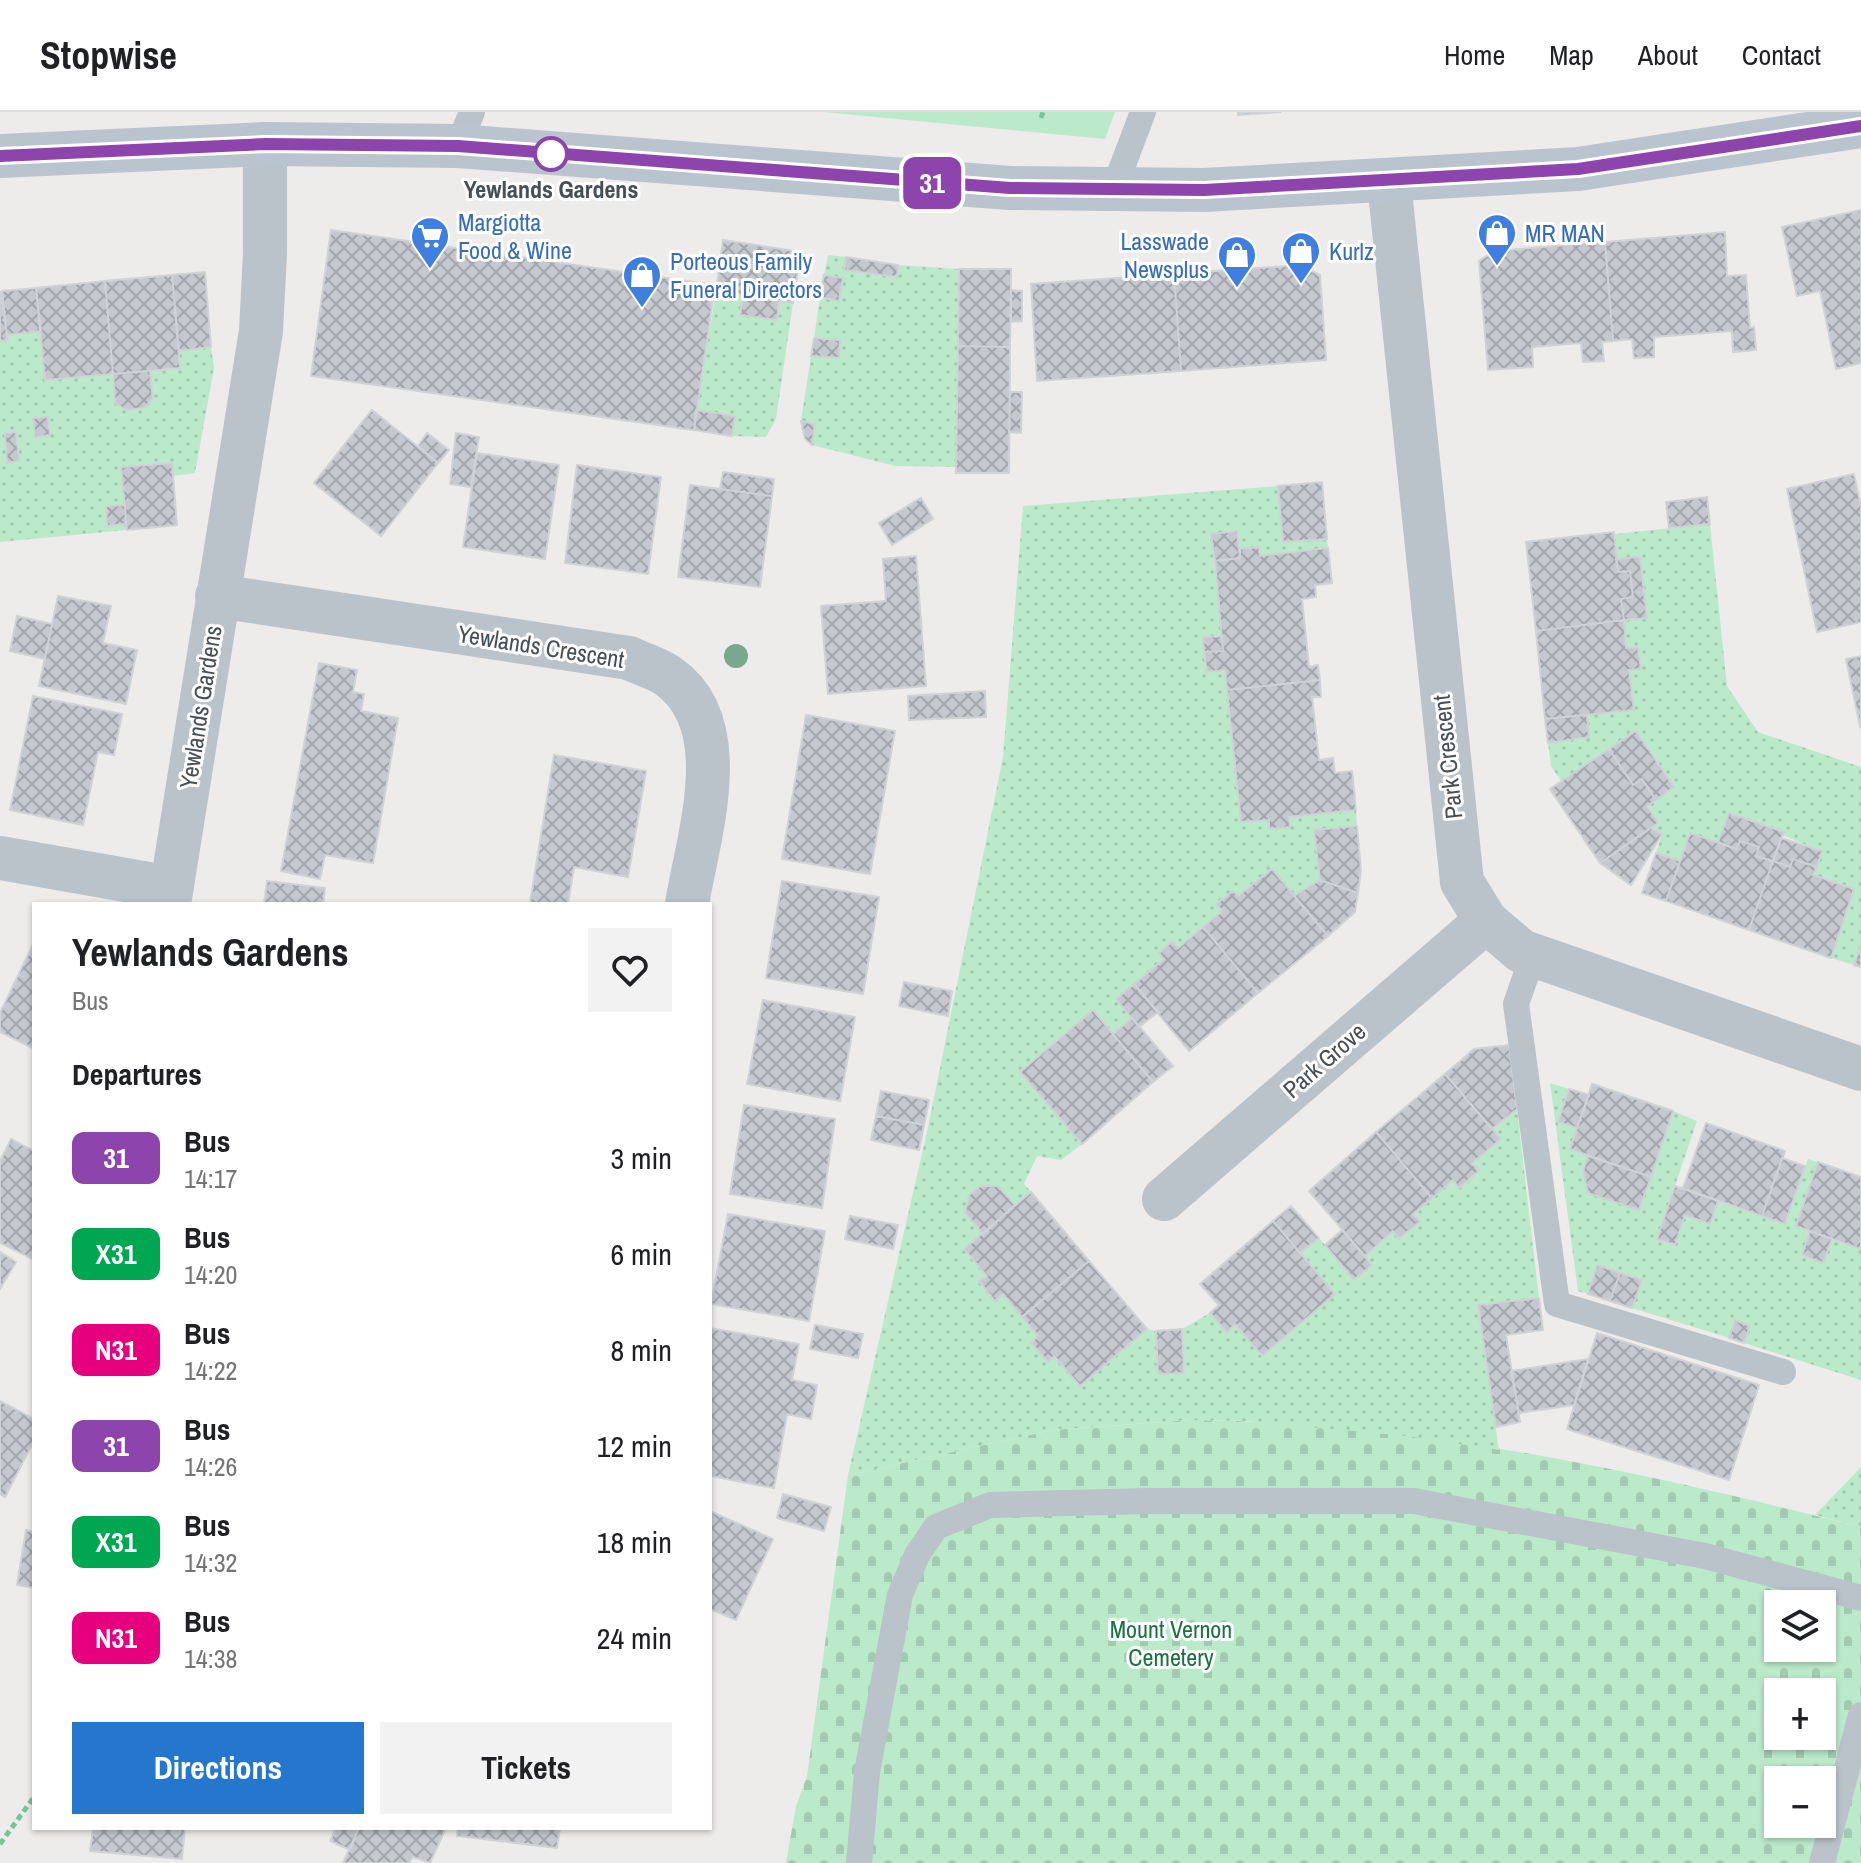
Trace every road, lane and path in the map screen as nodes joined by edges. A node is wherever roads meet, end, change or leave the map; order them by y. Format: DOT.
graph roads {
  1 [pos="1143,112"];
  2 [pos="1861,126"];
  3 [pos="465,129"];
  4 [pos="265,144"];
  5 [pos="0,156"];
  6 [pos="1389,182"];
  7 [pos="1113,191"];
  8 [pos="217,596"];
  9 [pos="0,858"];
  10 [pos="170,896"];
  11 [pos="687,902"];
  12 [pos="1486,921"];
  13 [pos="1533,955"];
  14 [pos="1861,1069"];
  15 [pos="1164,1199"];
  16 [pos="1783,1372"];
  17 [pos="1861,1598"];
  18 [pos="1861,1715"];
  19 [pos="32,1800"];
  20 [pos="0,1844"];
  21 [pos="859,1863"];
  22 [pos="1822,1863"];
  1 -- 7 [label="lane"];
  2 -- 6 [label="street"];
  3 -- 4 [label="street"];
  3 -- 7 [label="street"];
  4 -- 5 [label="street"];
  4 -- 8 [label="street, Yewlands Gardens"];
  6 -- 7 [label="street"];
  6 -- 12 [label="street, Park Crescent"];
  8 -- 10 [label="street, Yewlands Gardens"];
  8 -- 11 [label="street, Yewlands Crescent"];
  9 -- 10 [label="street, Yewlands Gardens"];
  12 -- 13 [label="street, Park Crescent"];
  12 -- 15 [label="street, Park Grove"];
  13 -- 14 [label="street, Park Crescent"];
  13 -- 16 [label="lane"];
  17 -- 21 [label="lane"];
  18 -- 22 [label="lane"];
  19 -- 20 [label="path"];
}
